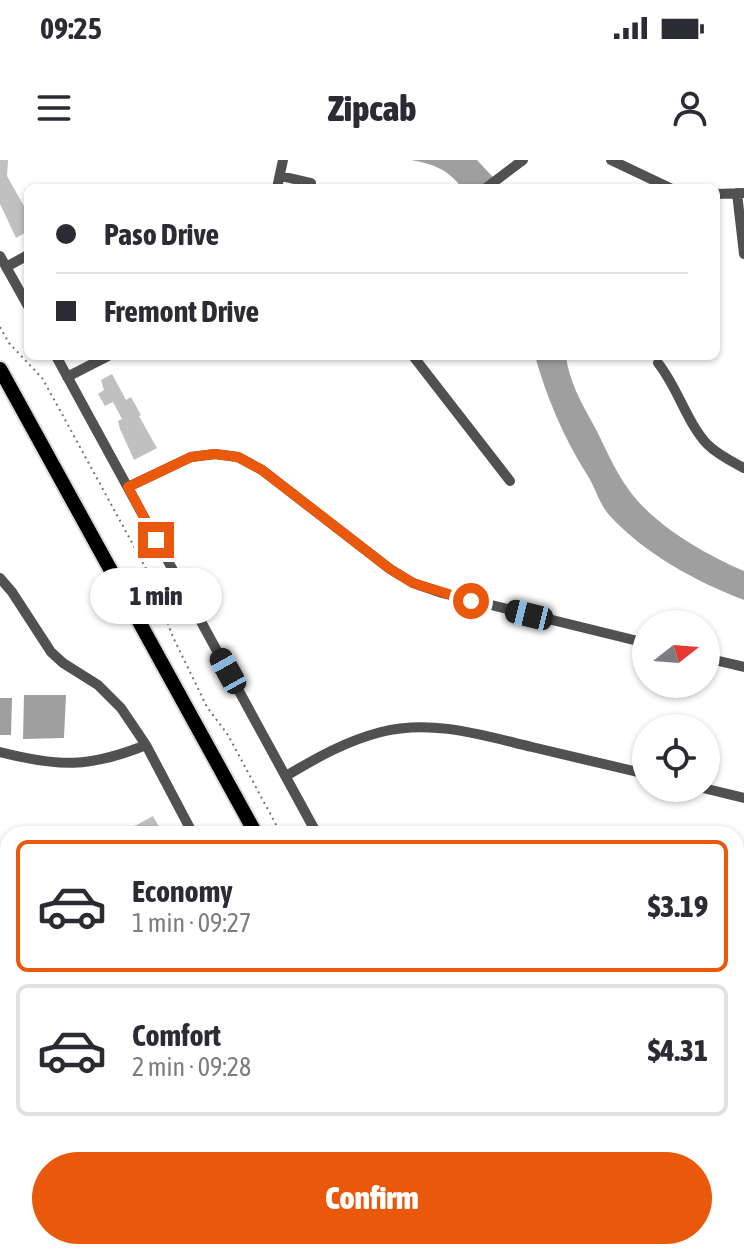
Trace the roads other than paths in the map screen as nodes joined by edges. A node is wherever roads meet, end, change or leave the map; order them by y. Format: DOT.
graph roads {
  1 [pos="283,160"];
  2 [pos="611,160"];
  3 [pos="518,161"];
  4 [pos="281,176"];
  5 [pos="311,183"];
  6 [pos="278,184"];
  7 [pos="491,184"];
  8 [pos="662,184"];
  9 [pos="740,193"];
  10 [pos="720,194"];
  11 [pos="744,254"];
  12 [pos="0,256"];
  13 [pos="24,257"];
  14 [pos="6,267"];
  15 [pos="24,299"];
  16 [pos="58,360"];
  17 [pos="100,360"];
  18 [pos="416,360"];
  19 [pos="658,363"];
  20 [pos="0,369"];
  21 [pos="67,377"];
  22 [pos="744,468"];
  23 [pos="510,481"];
  24 [pos="128,487"];
  25 [pos="0,578"];
  26 [pos="632,640"];
  27 [pos="720,661"];
  28 [pos="744,667"];
  29 [pos="146,745"];
  30 [pos="0,752"];
  31 [pos="632,771"];
  32 [pos="286,776"];
  33 [pos="720,792"];
  34 [pos="744,798"];
  35 [pos="189,826"];
  36 [pos="252,826"];
  37 [pos="313,826"];
  1 -- 4 [label="street"];
  2 -- 8 [label="street"];
  3 -- 7 [label="street"];
  4 -- 5 [label="street"];
  4 -- 6 [label="street"];
  9 -- 10 [label="street"];
  9 -- 11 [label="street"];
  12 -- 14 [label="street"];
  13 -- 14 [label="street"];
  14 -- 15 [label="street"];
  16 -- 21 [label="street"];
  17 -- 21 [label="street"];
  18 -- 23 [label="street"];
  19 -- 22 [label="street"];
  20 -- 36 [label="highway"];
  21 -- 24 [label="street"];
  24 -- 26 [label="street"];
  24 -- 32 [label="street"];
  25 -- 29 [label="street"];
  27 -- 28 [label="street"];
  29 -- 30 [label="street"];
  29 -- 35 [label="street"];
  31 -- 32 [label="street"];
  32 -- 37 [label="street"];
  33 -- 34 [label="street"];
}
